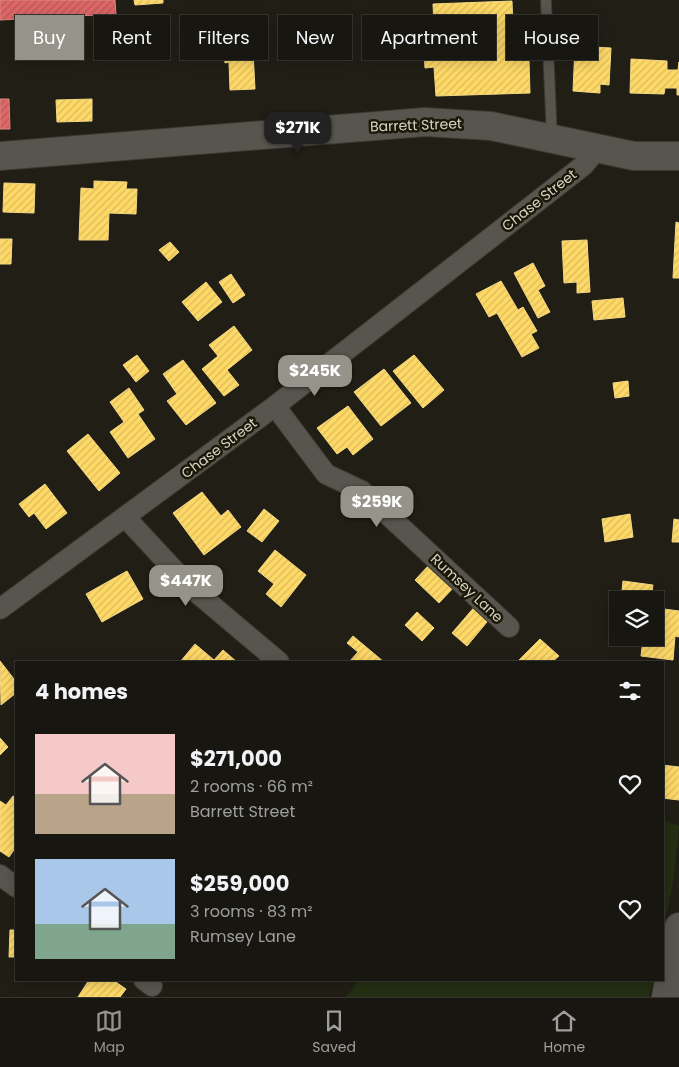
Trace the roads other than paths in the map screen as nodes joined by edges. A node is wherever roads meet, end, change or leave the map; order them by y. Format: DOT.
graph roads {
  1 [pos="546,2"];
  2 [pos="552,139"];
  3 [pos="597,149"];
  4 [pos="0,156"];
  5 [pos="679,156"];
  6 [pos="276,406"];
  7 [pos="126,518"];
  8 [pos="0,609"];
  9 [pos="509,627"];
  10 [pos="278,661"];
  11 [pos="0,875"];
  12 [pos="15,886"];
  13 [pos="679,926"];
  14 [pos="666,997"];
  1 -- 2 [label="lane"];
  2 -- 3 [label="street, Barrett Street"];
  2 -- 4 [label="street, Barrett Street"];
  3 -- 5 [label="street, Barrett Street"];
  3 -- 6 [label="street, Chase Street"];
  6 -- 7 [label="street, Chase Street"];
  6 -- 9 [label="street, Rumsey Lane"];
  7 -- 8 [label="street, Chase Street"];
  7 -- 10 [label="street"];
  11 -- 12 [label="street"];
  13 -- 14 [label="street"];
}
